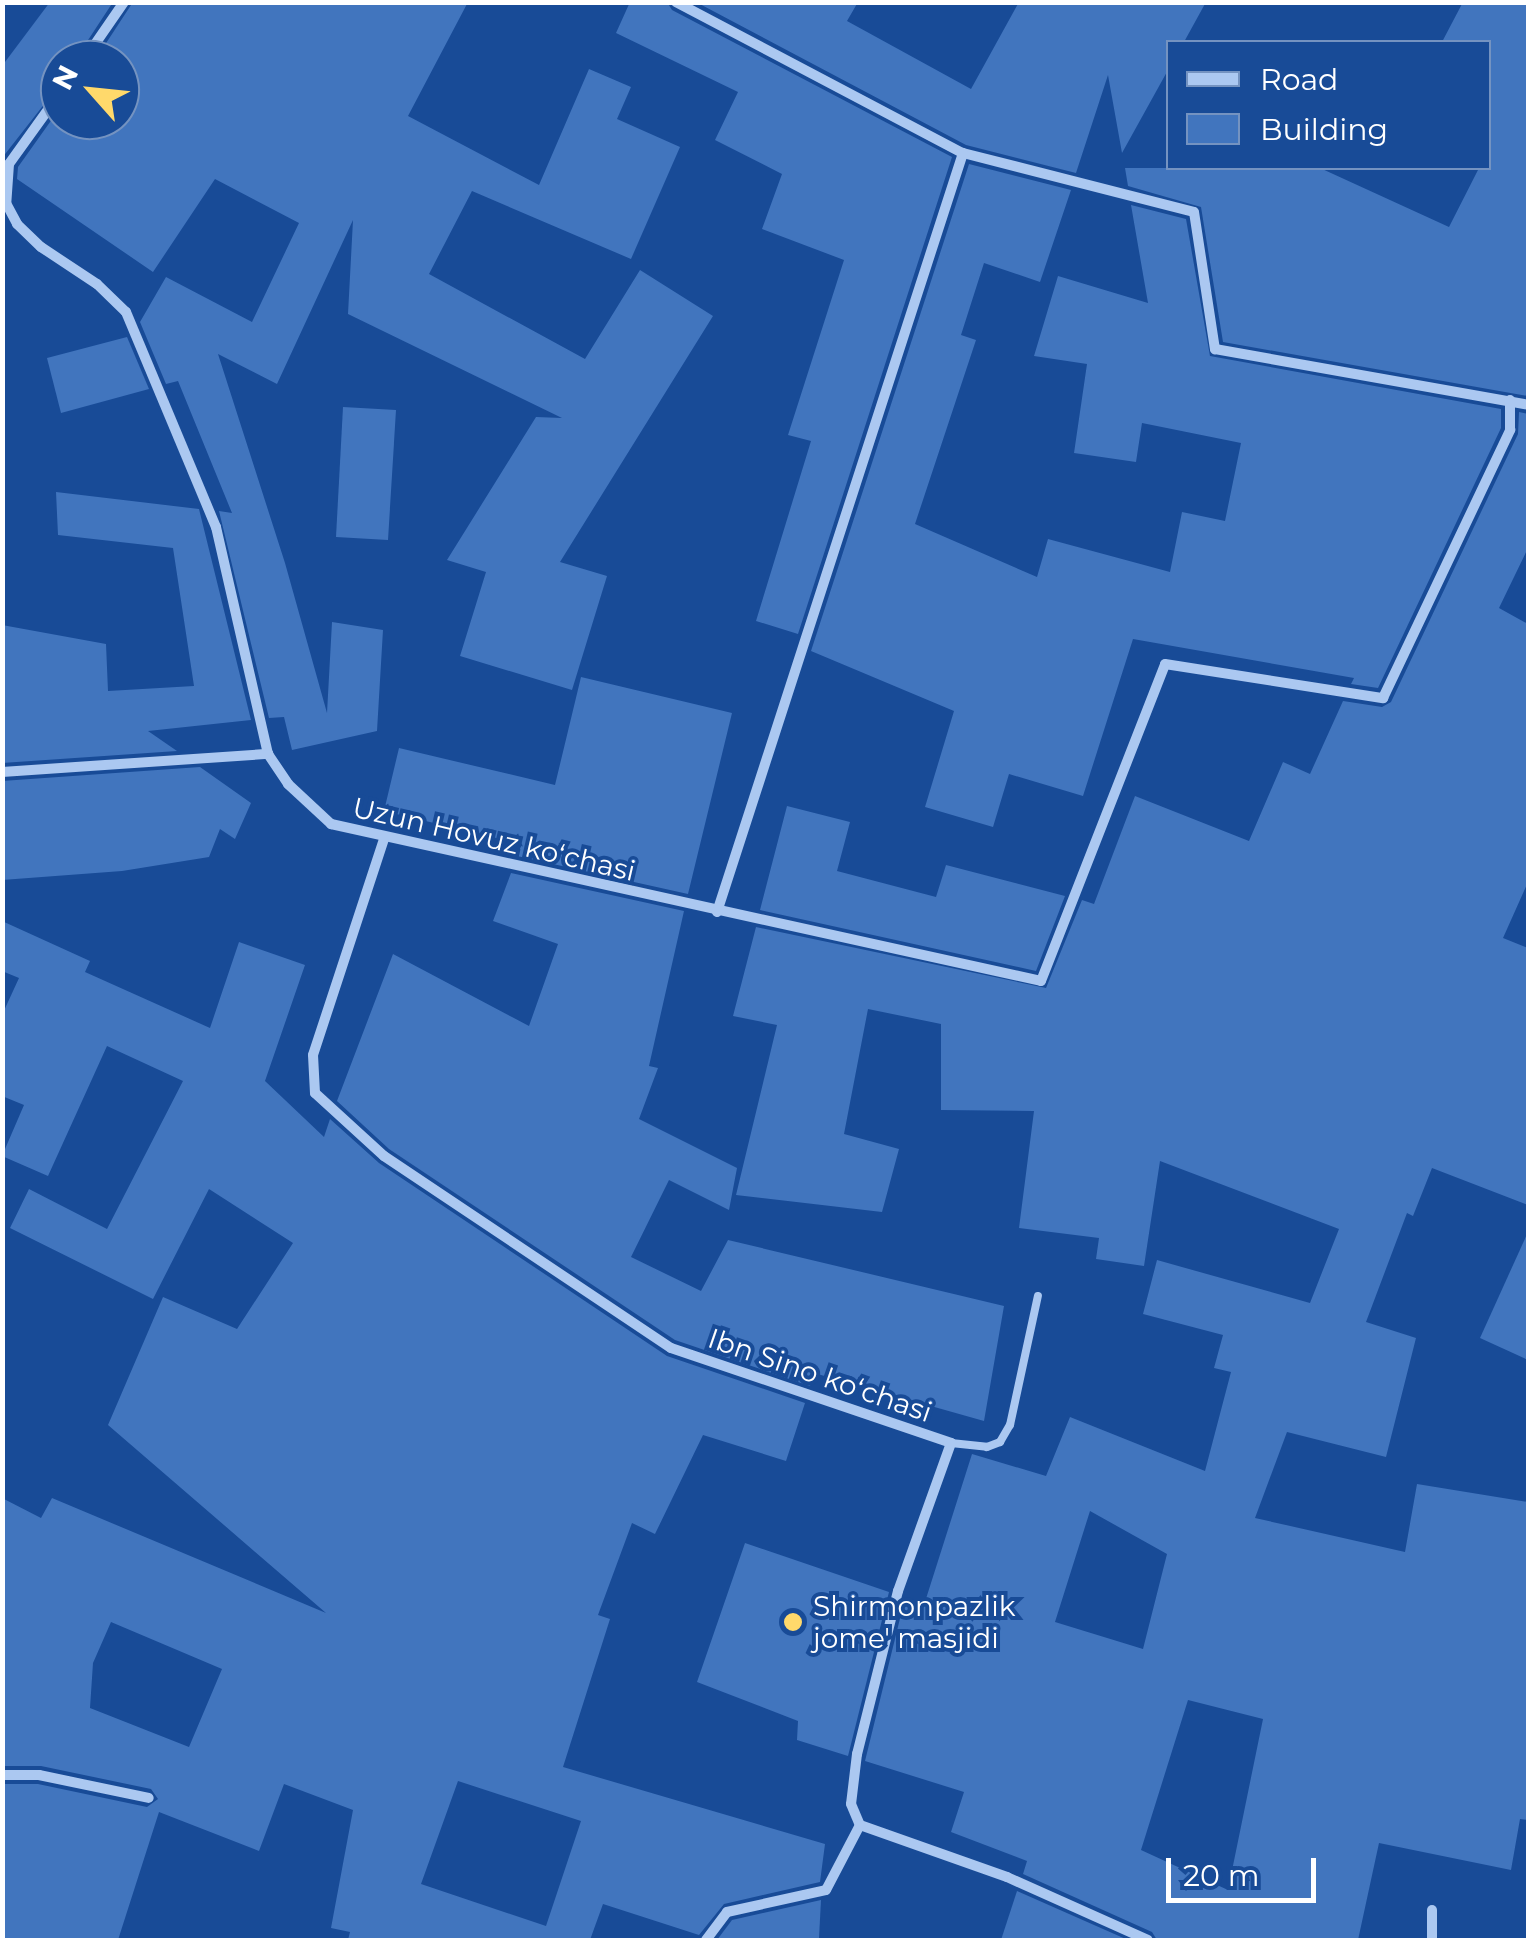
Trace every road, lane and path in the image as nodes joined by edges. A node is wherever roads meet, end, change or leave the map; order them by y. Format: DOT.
graph roads {
  1 [pos="124,2"];
  2 [pos="676,2"];
  3 [pos="98,40"];
  4 [pos="40,119"];
  5 [pos="963,154"];
  6 [pos="6,162"];
  7 [pos="1510,400"];
  8 [pos="1528,405"];
  9 [pos="268,754"];
  10 [pos="2,772"];
  11 [pos="384,839"];
  12 [pos="718,912"];
  13 [pos="1038,1296"];
  14 [pos="950,1443"];
  15 [pos="2,1775"];
  16 [pos="149,1798"];
  17 [pos="860,1825"];
  18 [pos="1432,1910"];
  19 [pos="706,1940"];
  20 [pos="1148,1940"];
  21 [pos="1432,1940"];
  1 -- 3 [label="street"];
  2 -- 5 [label="street"];
  4 -- 6 [label="street, Uzun Hovuz koʻchasi"];
  5 -- 7 [label="street"];
  5 -- 12 [label="street"];
  6 -- 9 [label="street, Uzun Hovuz koʻchasi"];
  7 -- 8 [label="street"];
  7 -- 12 [label="street, Uzun Hovuz koʻchasi"];
  9 -- 10 [label="street"];
  9 -- 11 [label="street, Uzun Hovuz koʻchasi"];
  11 -- 12 [label="street, Uzun Hovuz koʻchasi"];
  11 -- 14 [label="street, Ibn Sino koʻchasi"];
  13 -- 14 [label="lane"];
  14 -- 17 [label="street, Ibn Sino koʻchasi"];
  15 -- 16 [label="street"];
  17 -- 19 [label="street"];
  17 -- 20 [label="street"];
  18 -- 21 [label="street"];
}
